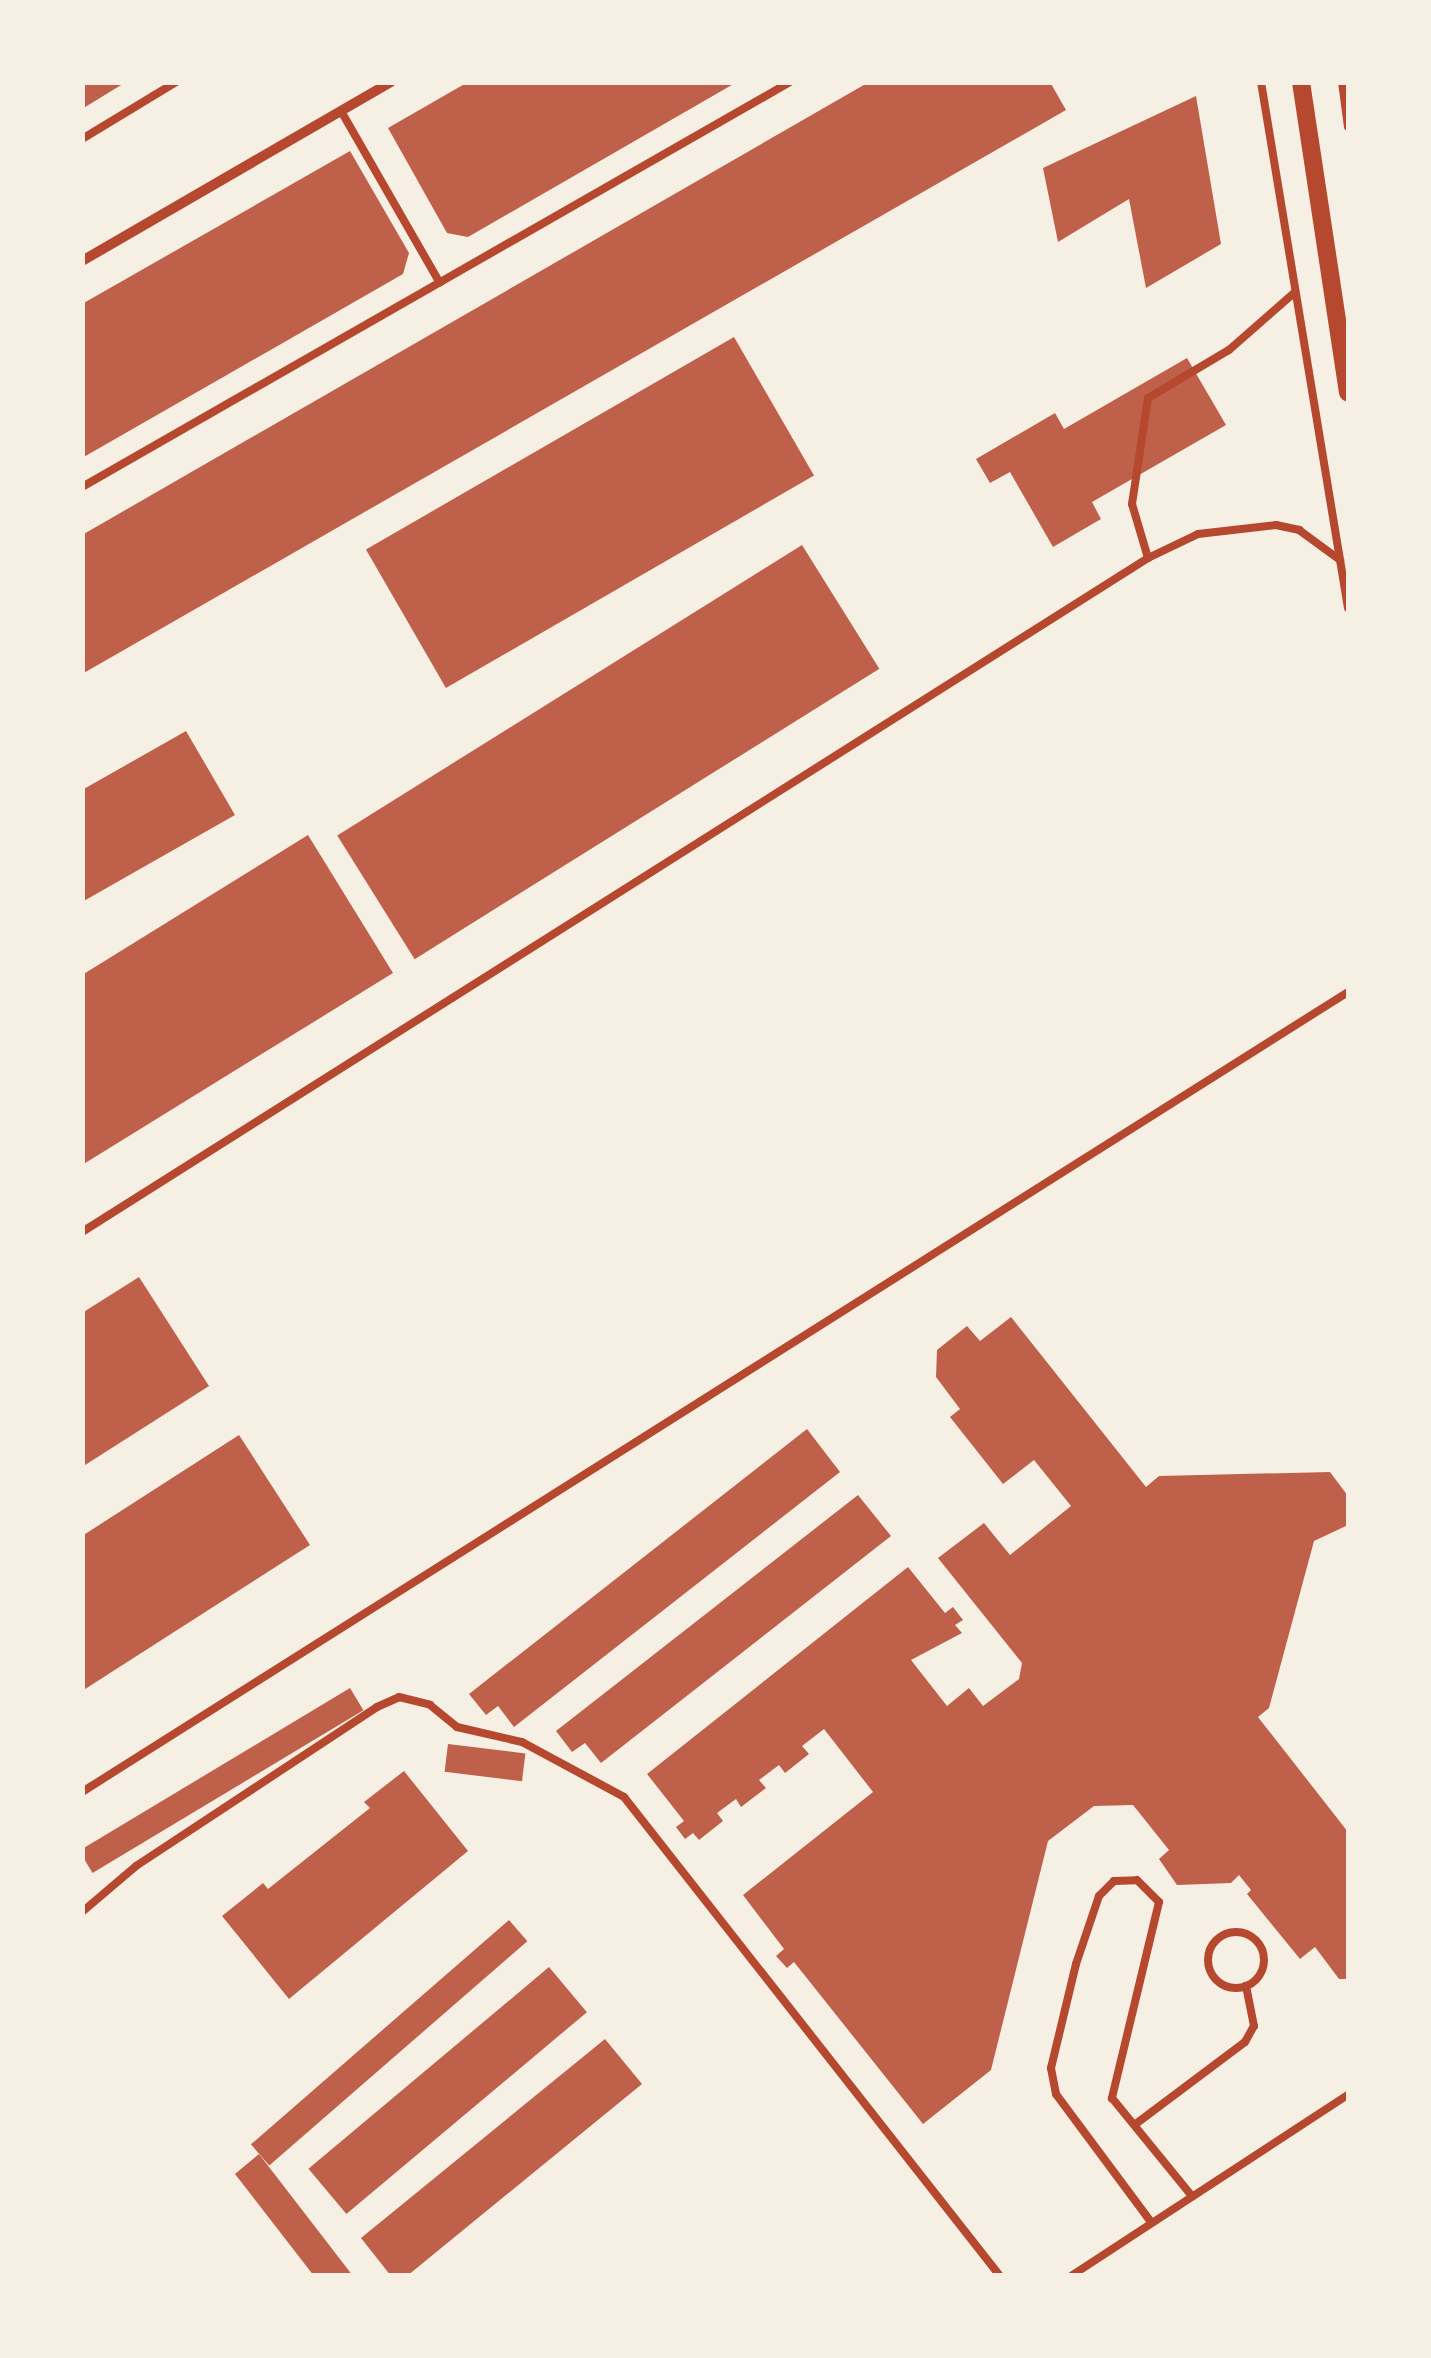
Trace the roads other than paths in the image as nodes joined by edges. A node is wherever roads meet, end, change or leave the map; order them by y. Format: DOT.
graph roads {
  1 [pos="176,82"];
  2 [pos="391,82"];
  3 [pos="790,82"];
  4 [pos="1261,82"];
  5 [pos="1301,82"];
  6 [pos="1342,82"];
  7 [pos="341,111"];
  8 [pos="1348,126"];
  9 [pos="82,139"];
  10 [pos="82,261"];
  11 [pos="440,283"];
  12 [pos="1294,292"];
  13 [pos="1348,392"];
  14 [pos="82,487"];
  15 [pos="1148,558"];
  16 [pos="1340,560"];
  17 [pos="1348,608"];
  18 [pos="1348,992"];
  19 [pos="82,1232"];
  20 [pos="82,1792"];
  21 [pos="82,1912"];
  22 [pos="1246,1986"];
  23 [pos="1348,2095"];
  24 [pos="1137,2123"];
  25 [pos="1192,2196"];
  26 [pos="1151,2222"];
  27 [pos="1000,2276"];
  28 [pos="1071,2276"];
  1 -- 9 [label="lane"];
  2 -- 7 [label="street"];
  3 -- 11 [label="lane"];
  4 -- 12 [label="lane"];
  5 -- 13 [label="street"];
  6 -- 8 [label="lane"];
  7 -- 10 [label="street"];
  7 -- 11 [label="lane"];
  11 -- 14 [label="lane"];
  12 -- 15 [label="lane"];
  12 -- 16 [label="lane"];
  15 -- 16 [label="lane"];
  15 -- 19 [label="lane"];
  16 -- 17 [label="lane"];
  18 -- 20 [label="lane"];
  21 -- 27 [label="lane"];
  22 -- 22 [label="lane"];
  22 -- 24 [label="lane"];
  23 -- 25 [label="lane"];
  24 -- 25 [label="lane"];
  24 -- 26 [label="lane"];
  25 -- 26 [label="lane"];
  26 -- 28 [label="lane"];
}
